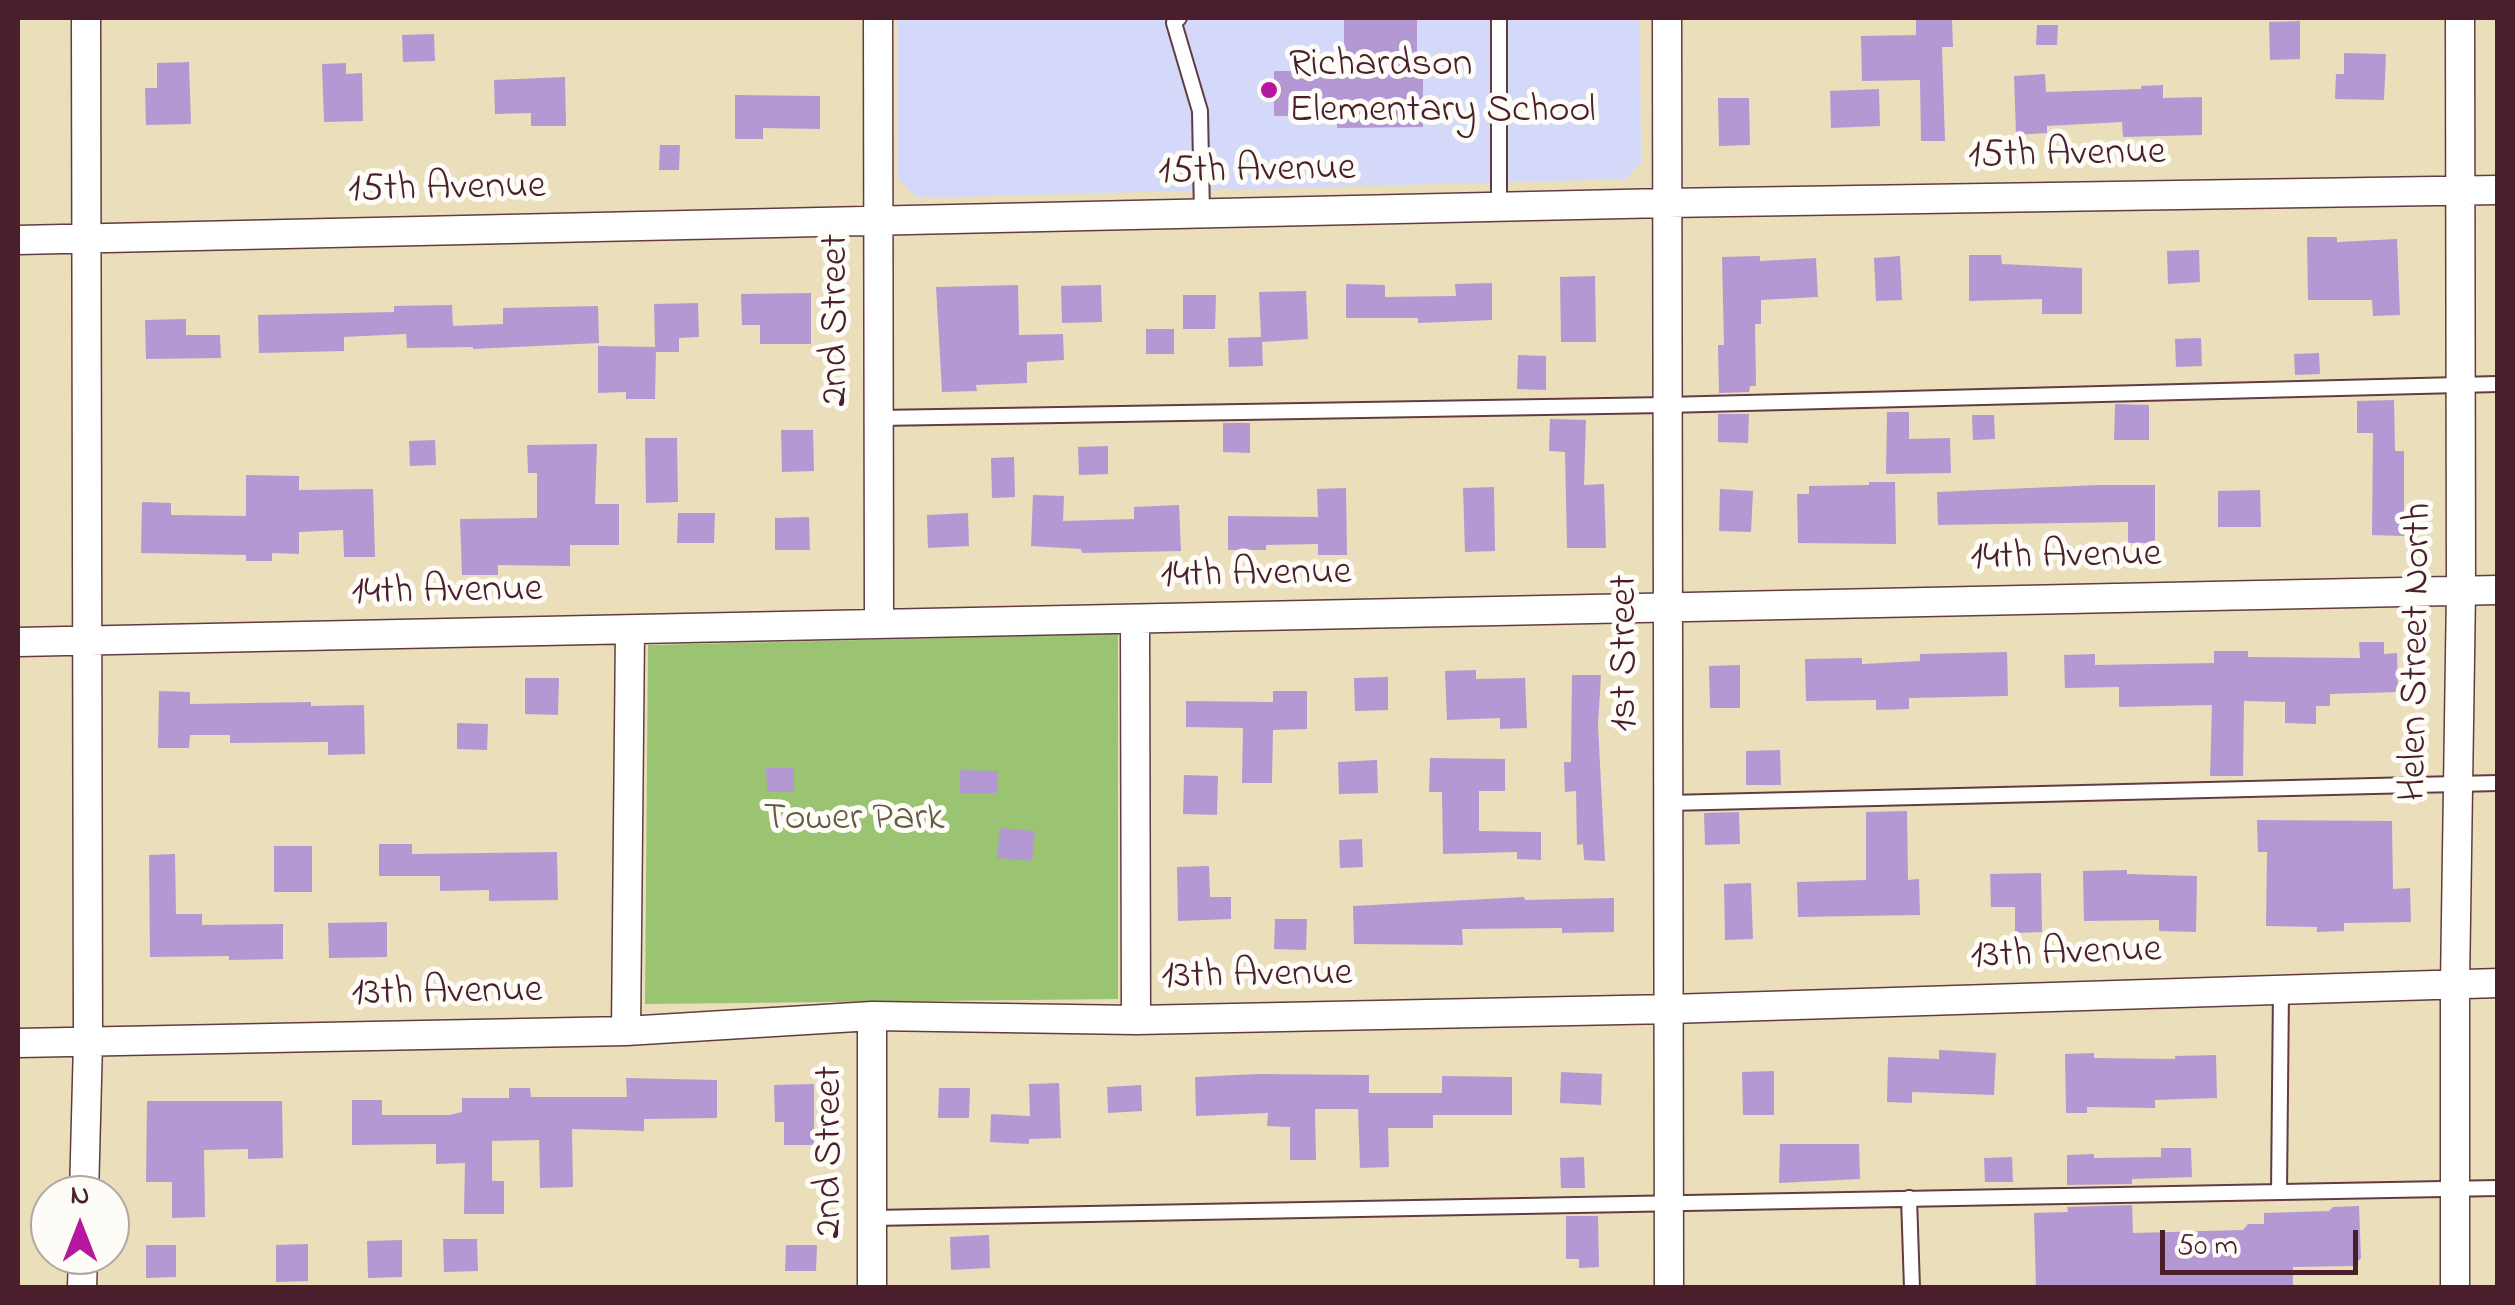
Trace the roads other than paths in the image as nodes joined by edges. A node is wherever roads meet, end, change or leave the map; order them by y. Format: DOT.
graph roads {
  1 [pos="86,18"];
  2 [pos="878,18"];
  3 [pos="1499,18"];
  4 [pos="1667,18"];
  5 [pos="2460,18"];
  6 [pos="1175,19"];
  7 [pos="2460,190"];
  8 [pos="2498,190"];
  9 [pos="1666,203"];
  10 [pos="1499,207"];
  11 [pos="1202,214"];
  12 [pos="878,222"];
  13 [pos="85,238"];
  14 [pos="18,240"];
  15 [pos="2460,384"];
  16 [pos="2498,384"];
  17 [pos="1666,405"];
  18 [pos="878,418"];
  19 [pos="2461,590"];
  20 [pos="2498,590"];
  21 [pos="1666,607"];
  22 [pos="1135,621"];
  23 [pos="879,623"];
  24 [pos="630,630"];
  25 [pos="86,641"];
  26 [pos="18,642"];
  27 [pos="2498,783"];
  28 [pos="2458,784"];
  29 [pos="1668,803"];
  30 [pos="2498,983"];
  31 [pos="2454,984"];
  32 [pos="2282,990"];
  33 [pos="1670,1009"];
  34 [pos="872,1016"];
  35 [pos="1136,1020"];
  36 [pos="626,1031"];
  37 [pos="88,1042"];
  38 [pos="18,1043"];
  39 [pos="85,1175"];
  40 [pos="2498,1188"];
  41 [pos="2454,1189"];
  42 [pos="2278,1192"];
  43 [pos="1909,1198"];
  44 [pos="1670,1202"];
  45 [pos="872,1218"];
  46 [pos="872,1288"];
  47 [pos="1670,1288"];
  48 [pos="1912,1288"];
  49 [pos="2455,1288"];
  1 -- 13 [label="street"];
  2 -- 12 [label="street, 2nd Street"];
  3 -- 10 [label="lane"];
  4 -- 9 [label="street, 1st Street"];
  5 -- 7 [label="street, Helen Street North"];
  6 -- 11 [label="lane"];
  7 -- 8 [label="street, 15th Avenue"];
  7 -- 9 [label="street, 15th Avenue"];
  7 -- 15 [label="street, Helen Street North"];
  9 -- 10 [label="street, 15th Avenue"];
  9 -- 17 [label="street, 1st Street"];
  10 -- 11 [label="street, 15th Avenue"];
  11 -- 12 [label="street, 15th Avenue"];
  12 -- 13 [label="street, 15th Avenue"];
  12 -- 18 [label="street, 2nd Street"];
  13 -- 14 [label="street, 15th Avenue"];
  13 -- 25 [label="street"];
  15 -- 16 [label="lane"];
  15 -- 17 [label="lane"];
  15 -- 19 [label="street, Helen Street North"];
  17 -- 18 [label="lane"];
  17 -- 21 [label="street, 1st Street"];
  18 -- 23 [label="street, 2nd Street"];
  19 -- 20 [label="street, 14th Avenue"];
  19 -- 21 [label="street, 14th Avenue"];
  19 -- 28 [label="street, Helen Street North"];
  21 -- 22 [label="street, 14th Avenue"];
  21 -- 29 [label="street, 1st Street"];
  22 -- 23 [label="street, 14th Avenue"];
  22 -- 35 [label="street"];
  23 -- 24 [label="street, 14th Avenue"];
  24 -- 25 [label="street, 14th Avenue"];
  24 -- 36 [label="street"];
  25 -- 26 [label="street, 14th Avenue"];
  25 -- 37 [label="street"];
  27 -- 28 [label="lane"];
  28 -- 29 [label="lane"];
  28 -- 31 [label="street, Helen Street North"];
  29 -- 33 [label="street, 1st Street"];
  30 -- 31 [label="street, 13th Avenue"];
  31 -- 32 [label="street, 13th Avenue"];
  31 -- 41 [label="street, Helen Street North"];
  32 -- 33 [label="street, 13th Avenue"];
  32 -- 42 [label="lane"];
  33 -- 35 [label="street, 13th Avenue"];
  33 -- 44 [label="street, 1st Street"];
  34 -- 35 [label="street, 13th Avenue"];
  34 -- 36 [label="street, 13th Avenue"];
  34 -- 45 [label="street, 2nd Street"];
  36 -- 37 [label="street, 13th Avenue"];
  37 -- 38 [label="street, 13th Avenue"];
  37 -- 39 [label="street"];
  40 -- 41 [label="lane"];
  41 -- 42 [label="lane"];
  41 -- 49 [label="street, Helen Street North"];
  42 -- 43 [label="lane"];
  43 -- 44 [label="lane"];
  43 -- 48 [label="lane"];
  44 -- 45 [label="lane"];
  44 -- 47 [label="street, 1st Street"];
  45 -- 46 [label="street, 2nd Street"];
}
